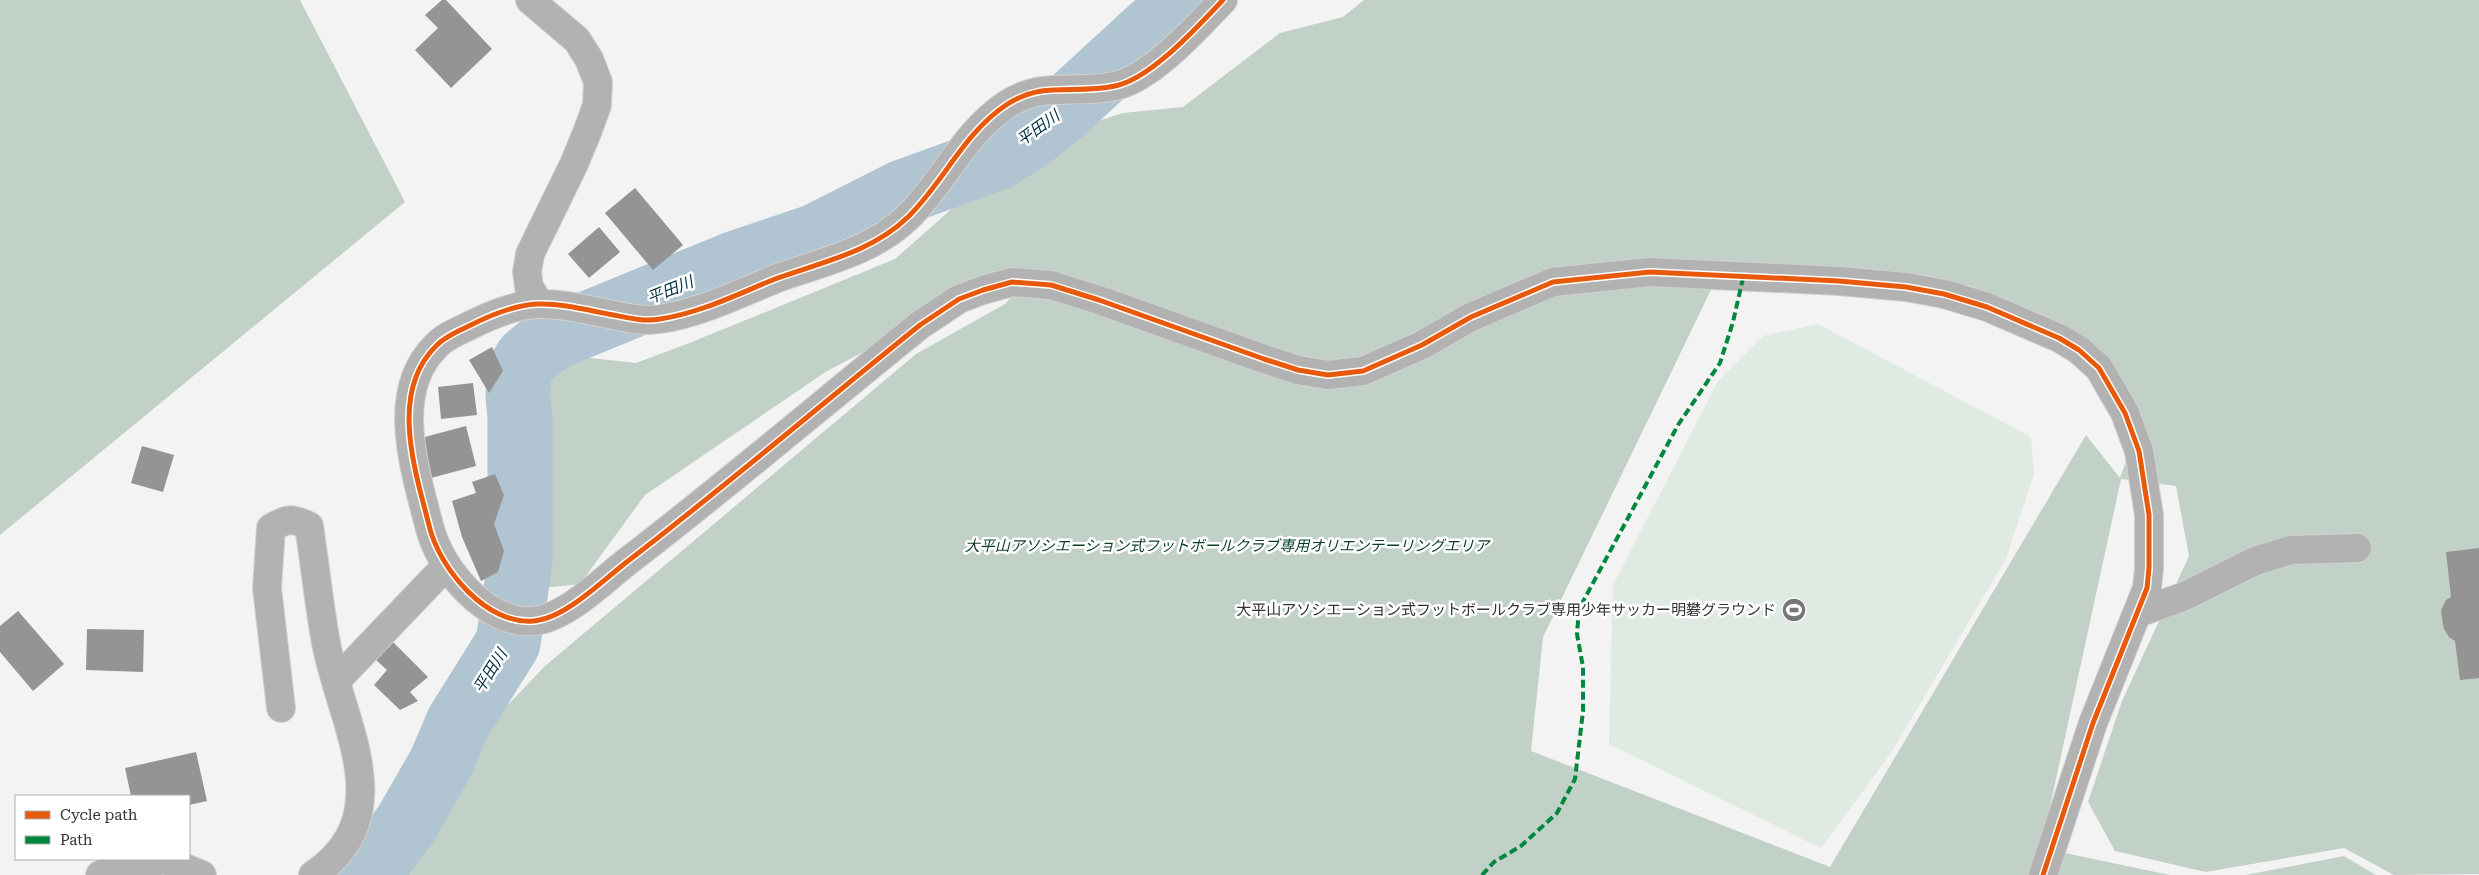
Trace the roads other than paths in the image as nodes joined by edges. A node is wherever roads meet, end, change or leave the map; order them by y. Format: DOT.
graph roads {
  1 [pos="530,0"];
  2 [pos="1223,0"];
  3 [pos="539,303"];
  4 [pos="2357,548"];
  5 [pos="446,566"];
  6 [pos="2138,613"];
  7 [pos="336,681"];
  8 [pos="281,708"];
  9 [pos="100,875"];
  10 [pos="202,875"];
  11 [pos="313,875"];
  12 [pos="2044,875"];
  1 -- 3 [label="street"];
  2 -- 3 [label="street"];
  3 -- 5 [label="street"];
  4 -- 6 [label="street"];
  5 -- 6 [label="street"];
  5 -- 7 [label="street"];
  6 -- 12 [label="street"];
  7 -- 8 [label="street"];
  7 -- 11 [label="street"];
  9 -- 10 [label="street"];
}
